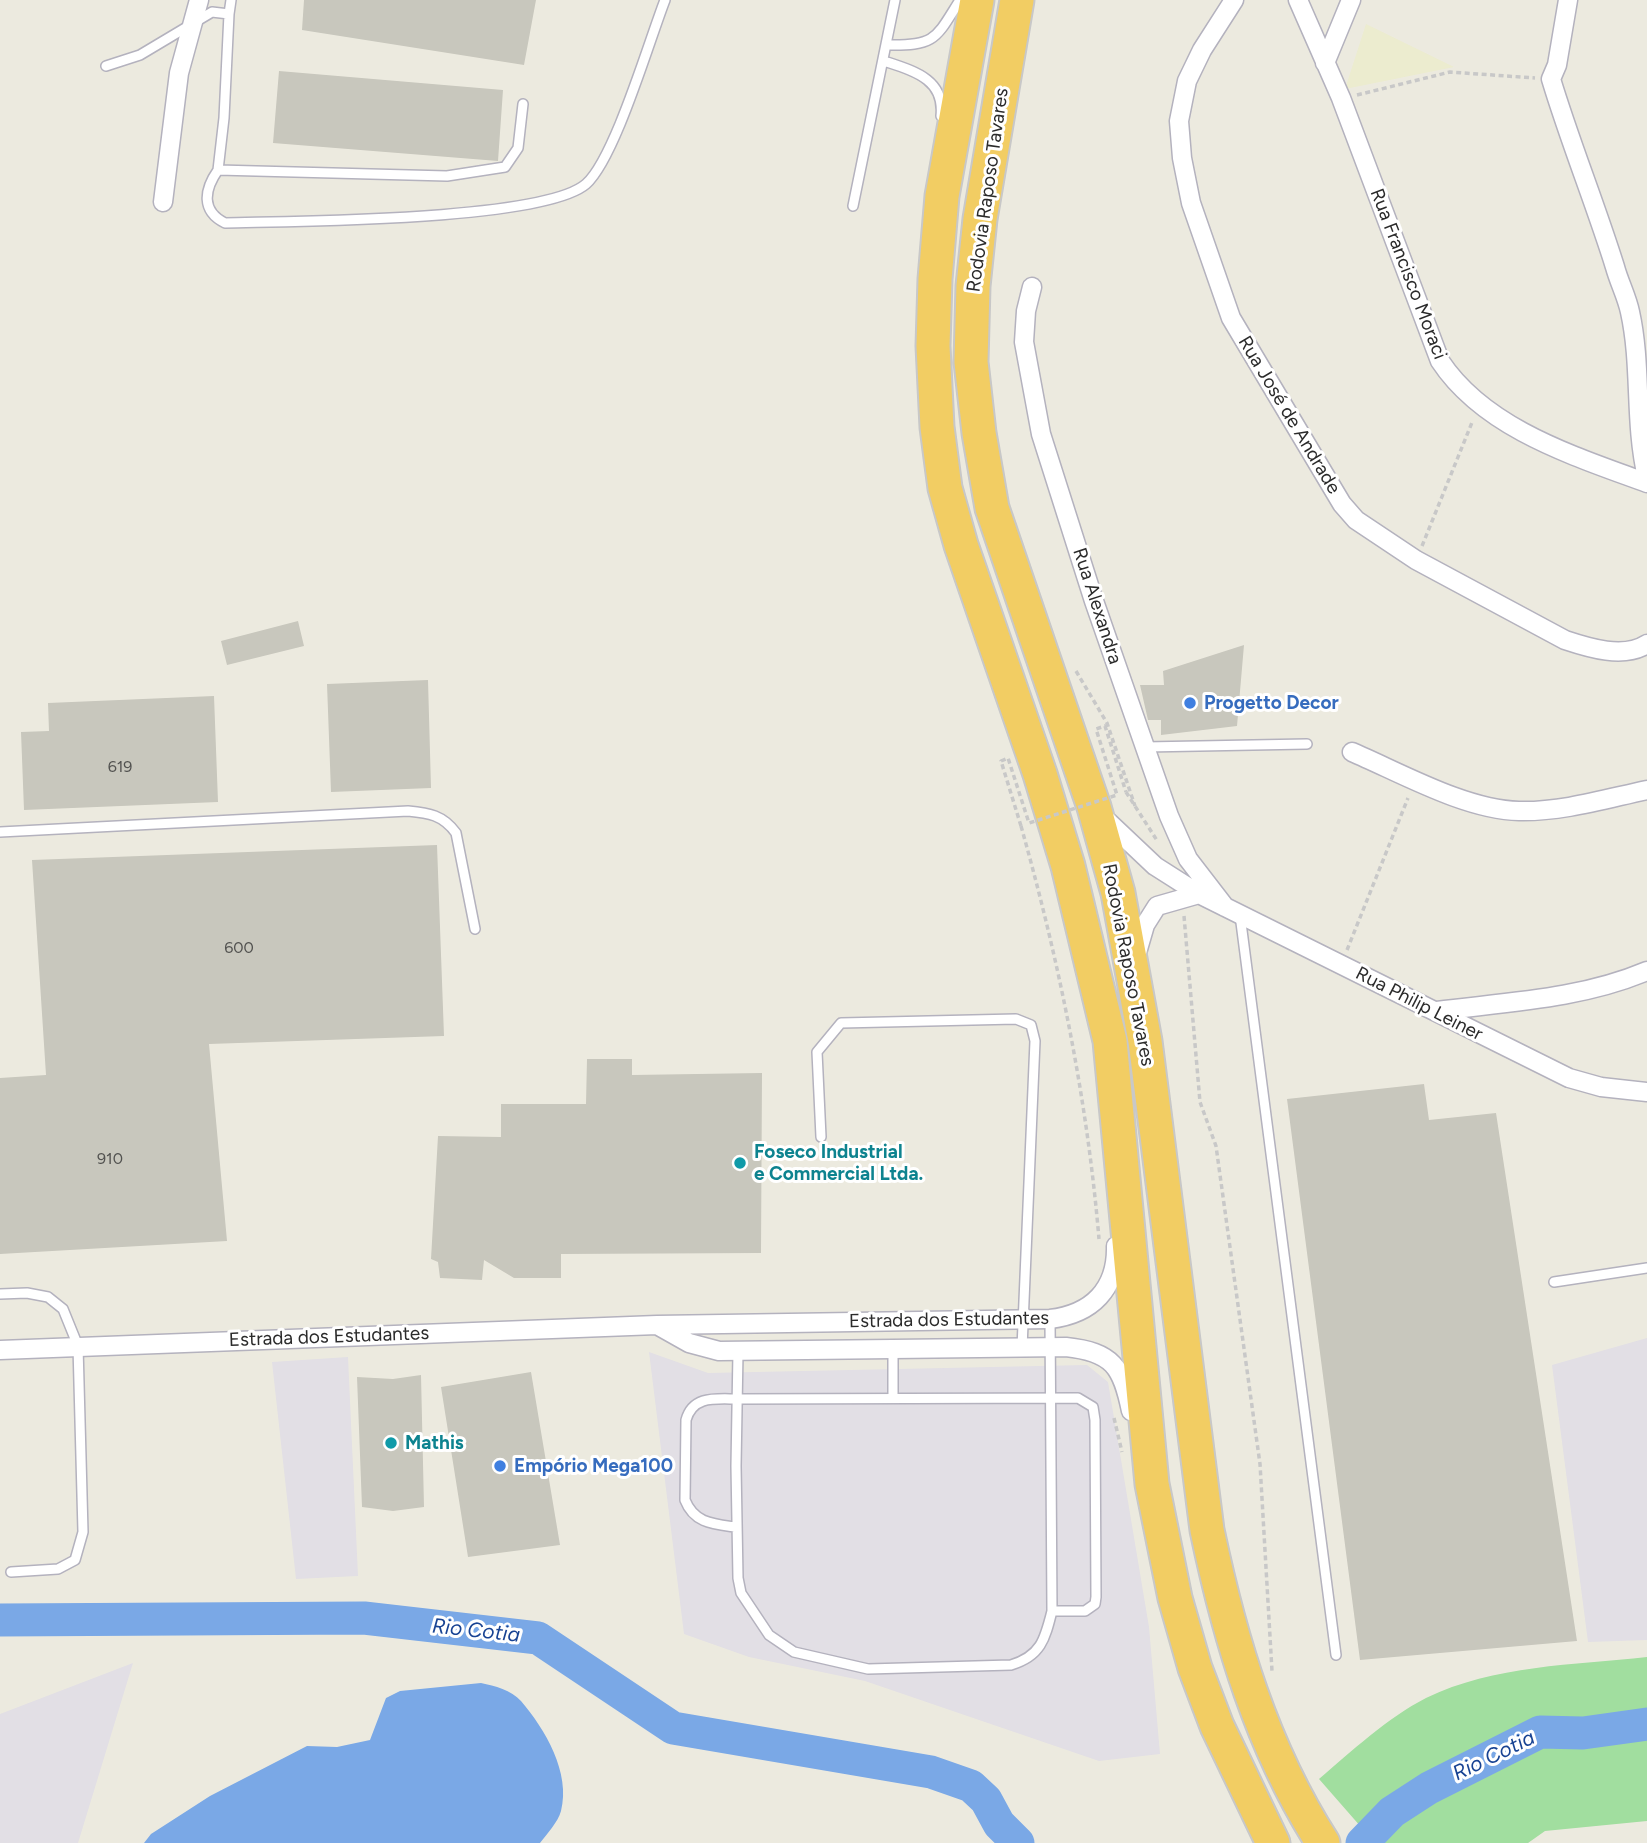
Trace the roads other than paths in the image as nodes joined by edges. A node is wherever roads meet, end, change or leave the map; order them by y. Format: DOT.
graph roads {
  1 [pos="199,0"];
  2 [pos="231,0"];
  3 [pos="664,0"];
  4 [pos="895,0"];
  5 [pos="960,0"];
  6 [pos="977,0"];
  7 [pos="1017,0"];
  8 [pos="1234,0"];
  9 [pos="1298,0"];
  10 [pos="1351,0"];
  11 [pos="1568,0"];
  12 [pos="229,14"];
  13 [pos="194,22"];
  14 [pos="888,45"];
  15 [pos="884,61"];
  16 [pos="1325,63"];
  17 [pos="106,66"];
  18 [pos="523,104"];
  19 [pos="939,132"];
  20 [pos="218,170"];
  21 [pos="933,184"];
  22 [pos="163,202"];
  23 [pos="853,206"];
  24 [pos="934,279"];
  25 [pos="1032,287"];
  26 [pos="1630,312"];
  27 [pos="1647,323"];
  28 [pos="1642,386"];
  29 [pos="1647,477"];
  30 [pos="1647,484"];
  31 [pos="1647,644"];
  32 [pos="1307,744"];
  33 [pos="1145,747"];
  34 [pos="1352,752"];
  35 [pos="1647,790"];
  36 [pos="1094,807"];
  37 [pos="0,832"];
  38 [pos="1191,895"];
  39 [pos="1233,911"];
  40 [pos="475,929"];
  41 [pos="1133,970"];
  42 [pos="1647,971"];
  43 [pos="1437,1011"];
  44 [pos="1110,1041"];
  45 [pos="1647,1092"];
  46 [pos="821,1137"];
  47 [pos="1647,1268"];
  48 [pos="1554,1282"];
  49 [pos="0,1294"];
  50 [pos="1023,1319"];
  51 [pos="1050,1319"];
  52 [pos="738,1323"];
  53 [pos="657,1325"];
  54 [pos="78,1346"];
  55 [pos="1022,1348"];
  56 [pos="1050,1348"];
  57 [pos="0,1350"];
  58 [pos="894,1350"];
  59 [pos="738,1352"];
  60 [pos="893,1398"];
  61 [pos="1050,1398"];
  62 [pos="738,1399"];
  63 [pos="736,1527"];
  64 [pos="11,1572"];
  65 [pos="1175,1598"];
  66 [pos="1052,1611"];
  67 [pos="1336,1655"];
  68 [pos="1319,1836"];
  69 [pos="1273,1843"];
  1 -- 13 [label="street"];
  2 -- 12 [label="lane"];
  3 -- 20 [label="lane"];
  4 -- 14 [label="lane"];
  5 -- 14 [label="lane"];
  6 -- 24 [label="highway, Rodovia Raposo Tavares"];
  7 -- 36 [label="highway, Rodovia Raposo Tavares"];
  8 -- 31 [label="street, Rua José de Andrade"];
  9 -- 16 [label="street, Rua Francisco Moraci"];
  10 -- 16 [label="street"];
  11 -- 26 [label="street"];
  12 -- 13 [label="lane"];
  12 -- 20 [label="lane"];
  13 -- 17 [label="lane"];
  13 -- 22 [label="street"];
  14 -- 15 [label="lane"];
  15 -- 19 [label="lane"];
  15 -- 23 [label="lane"];
  16 -- 30 [label="street, Rua Francisco Moraci"];
  18 -- 20 [label="lane"];
  21 -- 24 [label="lane"];
  24 -- 44 [label="highway, Rodovia Raposo Tavares"];
  25 -- 33 [label="street, Rua Alexandra"];
  26 -- 27 [label="street"];
  26 -- 28 [label="street"];
  28 -- 29 [label="street"];
  32 -- 33 [label="lane"];
  33 -- 39 [label="street, Rua Alexandra"];
  34 -- 35 [label="street"];
  36 -- 38 [label="street, Rua Philip Leiner"];
  36 -- 41 [label="highway, Rodovia Raposo Tavares"];
  37 -- 40 [label="lane"];
  38 -- 39 [label="street, Rua Philip Leiner"];
  38 -- 41 [label="street"];
  39 -- 43 [label="street, Rua Philip Leiner"];
  39 -- 67 [label="lane"];
  41 -- 68 [label="highway, Rodovia Raposo Tavares"];
  42 -- 43 [label="street"];
  43 -- 45 [label="street, Rua Philip Leiner"];
  44 -- 51 [label="street, Estrada dos Estudantes"];
  44 -- 65 [label="highway, Rodovia Raposo Tavares"];
  46 -- 50 [label="lane"];
  47 -- 48 [label="lane"];
  49 -- 54 [label="lane"];
  50 -- 51 [label="street, Estrada dos Estudantes"];
  50 -- 52 [label="street, Estrada dos Estudantes"];
  50 -- 55 [label="lane"];
  51 -- 56 [label="lane"];
  52 -- 53 [label="street, Estrada dos Estudantes"];
  52 -- 59 [label="street"];
  53 -- 54 [label="street, Estrada dos Estudantes"];
  53 -- 59 [label="street, Estrada dos Estudantes"];
  54 -- 57 [label="street, Estrada dos Estudantes"];
  54 -- 64 [label="lane"];
  55 -- 56 [label="street, Estrada dos Estudantes"];
  55 -- 58 [label="street, Estrada dos Estudantes"];
  56 -- 61 [label="lane"];
  56 -- 65 [label="street, Estrada dos Estudantes"];
  58 -- 59 [label="street, Estrada dos Estudantes"];
  58 -- 60 [label="lane"];
  59 -- 62 [label="lane"];
  60 -- 61 [label="lane"];
  60 -- 62 [label="lane"];
  61 -- 66 [label="lane"];
  61 -- 66 [label="lane"];
  62 -- 63 [label="lane"];
  62 -- 63 [label="lane"];
  63 -- 66 [label="lane"];
  65 -- 69 [label="highway, Rodovia Raposo Tavares"];
}
